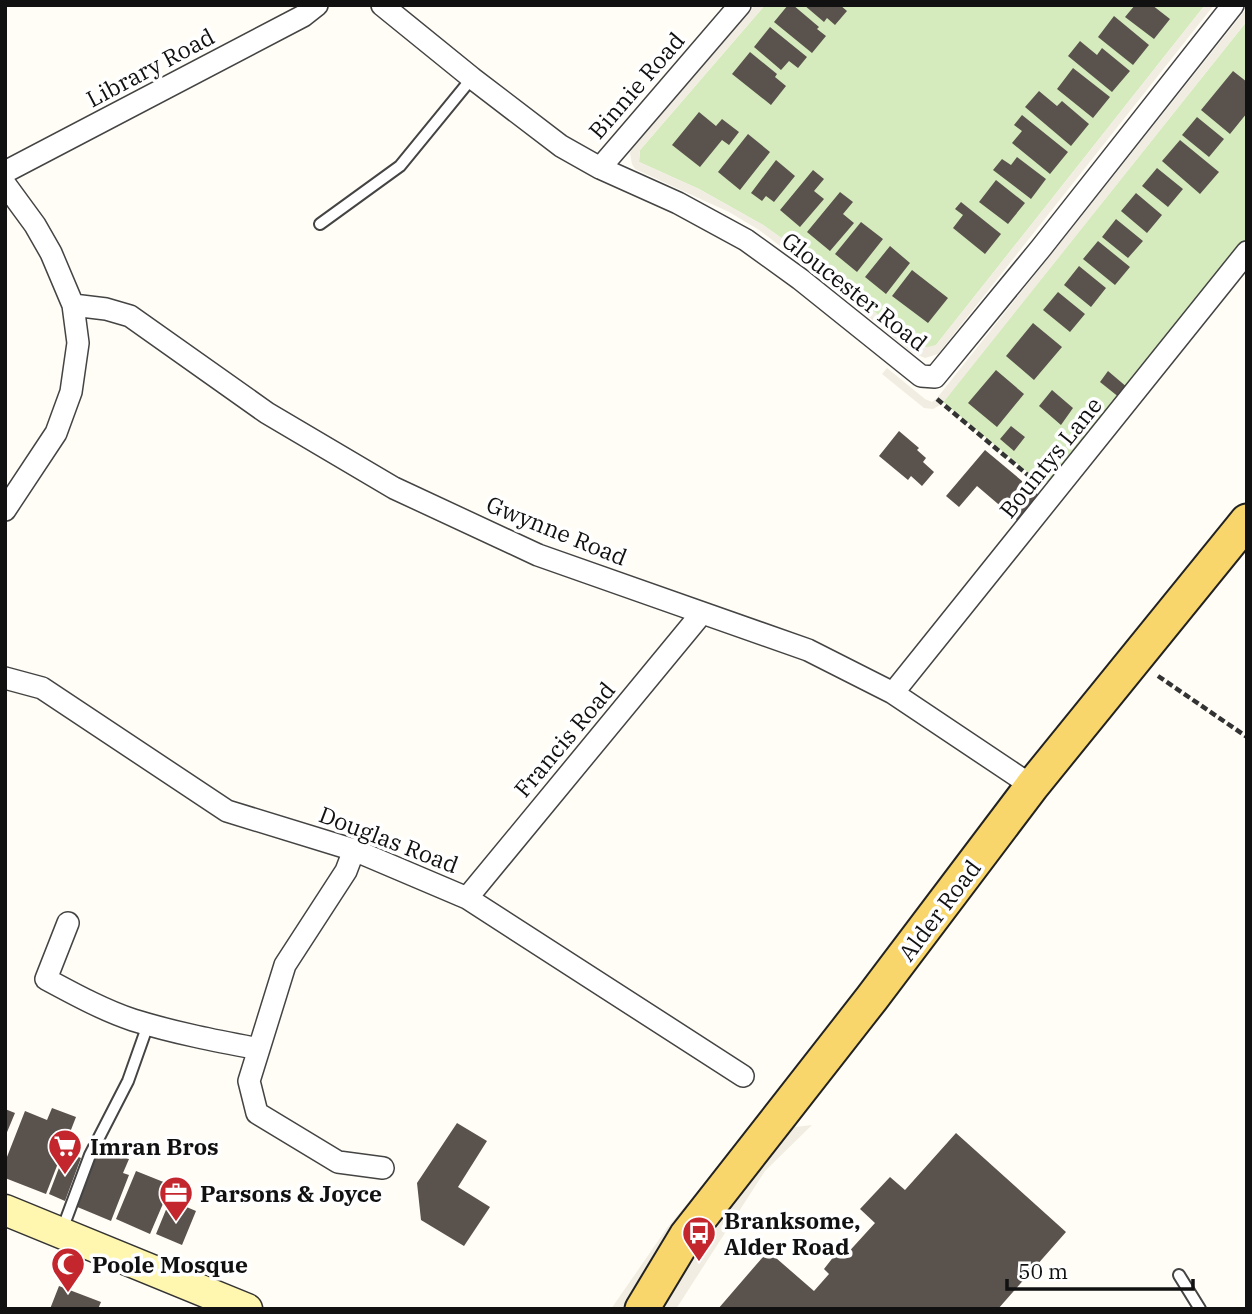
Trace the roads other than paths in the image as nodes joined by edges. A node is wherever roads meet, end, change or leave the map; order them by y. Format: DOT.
graph roads {
  1 [pos="317,5"];
  2 [pos="382,5"];
  3 [pos="740,5"];
  4 [pos="1233,5"];
  5 [pos="472,78"];
  6 [pos="600,168"];
  7 [pos="5,172"];
  8 [pos="5,184"];
  9 [pos="320,224"];
  10 [pos="1247,252"];
  11 [pos="73,306"];
  12 [pos="5,510"];
  13 [pos="1247,521"];
  14 [pos="702,613"];
  15 [pos="5,678"];
  16 [pos="893,693"];
  17 [pos="1032,786"];
  18 [pos="355,850"];
  19 [pos="467,898"];
  20 [pos="68,923"];
  21 [pos="145,1033"];
  22 [pos="259,1049"];
  23 [pos="743,1076"];
  24 [pos="383,1168"];
  25 [pos="5,1210"];
  26 [pos="61,1232"];
  27 [pos="1179,1275"];
  28 [pos="247,1309"];
  29 [pos="642,1309"];
  30 [pos="1200,1309"];
  1 -- 7 [label="street, Library Road"];
  2 -- 5 [label="street, Gloucester Road"];
  3 -- 6 [label="street, Binnie Road"];
  4 -- 6 [label="street, Gloucester Road"];
  5 -- 6 [label="street, Gloucester Road"];
  5 -- 9 [label="lane"];
  8 -- 11 [label="street"];
  10 -- 16 [label="street, Bountys Lane"];
  11 -- 12 [label="street"];
  11 -- 14 [label="street, Gwynne Road"];
  13 -- 17 [label="main road, Alder Road"];
  14 -- 16 [label="street, Gwynne Road"];
  14 -- 19 [label="street, Francis Road"];
  15 -- 18 [label="street, Douglas Road"];
  16 -- 17 [label="street, Gwynne Road"];
  17 -- 29 [label="main road, Alder Road"];
  18 -- 19 [label="street, Douglas Road"];
  18 -- 22 [label="street"];
  19 -- 23 [label="street, Douglas Road"];
  20 -- 22 [label="street"];
  21 -- 26 [label="lane"];
  22 -- 24 [label="street"];
  25 -- 26 [label="main road"];
  26 -- 28 [label="main road"];
  27 -- 30 [label="lane"];
}
